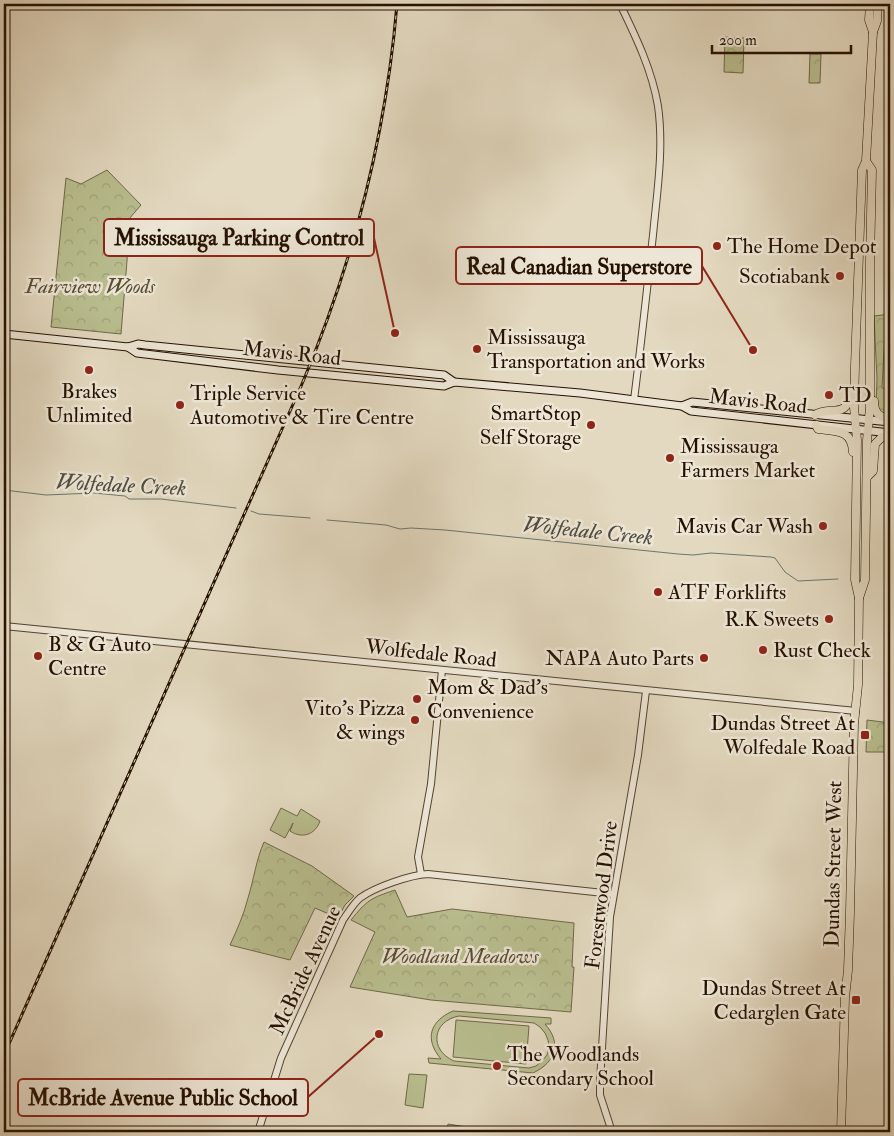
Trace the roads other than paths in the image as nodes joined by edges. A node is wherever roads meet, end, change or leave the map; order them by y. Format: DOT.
graph roads {
  1 [pos="620,4"];
  2 [pos="870,4"];
  3 [pos="878,4"];
  4 [pos="873,32"];
  5 [pos="866,161"];
  6 [pos="4,334"];
  7 [pos="128,347"];
  8 [pos="870,364"];
  9 [pos="855,366"];
  10 [pos="454,382"];
  11 [pos="634,400"];
  12 [pos="682,406"];
  13 [pos="815,415"];
  14 [pos="855,419"];
  15 [pos="869,420"];
  16 [pos="890,421"];
  17 [pos="816,425"];
  18 [pos="856,429"];
  19 [pos="868,430"];
  20 [pos="890,434"];
  21 [pos="856,462"];
  22 [pos="867,477"];
  23 [pos="859,598"];
  24 [pos="4,626"];
  25 [pos="442,670"];
  26 [pos="646,691"];
  27 [pos="856,711"];
  28 [pos="420,874"];
  29 [pos="613,894"];
  30 [pos="258,1132"];
  31 [pos="612,1132"];
  32 [pos="841,1132"];
  1 -- 11 [label="street"];
  2 -- 4 [label="main road, Dundas Street West"];
  3 -- 4 [label="main road, Dundas Street West"];
  4 -- 5 [label="main road, Dundas Street West"];
  5 -- 8 [label="main road, Dundas Street West"];
  5 -- 9 [label="main road, Dundas Street West"];
  6 -- 7 [label="main road, Mavis Road"];
  7 -- 10 [label="main road, Mavis Road"];
  7 -- 10 [label="main road, Mavis Road"];
  8 -- 15 [label="main road, Dundas Street West"];
  8 -- 16 [label="main road"];
  9 -- 13 [label="main road"];
  9 -- 14 [label="main road, Dundas Street West"];
  10 -- 11 [label="main road, Mavis Road"];
  11 -- 12 [label="main road, Mavis Road"];
  12 -- 13 [label="main road, Mavis Road"];
  12 -- 17 [label="main road, Mavis Road"];
  13 -- 14 [label="main road, Mavis Road"];
  14 -- 15 [label="main road, Mavis Road"];
  14 -- 18 [label="main road, Dundas Street West"];
  15 -- 16 [label="main road, Mavis Road"];
  15 -- 19 [label="main road, Dundas Street West"];
  17 -- 18 [label="main road, Mavis Road"];
  17 -- 21 [label="main road"];
  18 -- 19 [label="main road, Mavis Road"];
  18 -- 21 [label="main road, Dundas Street West"];
  19 -- 20 [label="main road, Mavis Road"];
  19 -- 22 [label="main road, Dundas Street West"];
  20 -- 22 [label="main road"];
  21 -- 23 [label="main road, Dundas Street West"];
  22 -- 23 [label="main road, Dundas Street West"];
  23 -- 27 [label="main road, Dundas Street West"];
  24 -- 25 [label="street, Wolfedale Road"];
  25 -- 26 [label="street, Wolfedale Road"];
  25 -- 28 [label="street"];
  26 -- 27 [label="street, Wolfedale Road"];
  26 -- 29 [label="street, Forestwood Drive"];
  27 -- 32 [label="main road, Dundas Street West"];
  28 -- 29 [label="street, McBride Avenue"];
  28 -- 30 [label="street, McBride Avenue"];
  29 -- 31 [label="street, Forestwood Drive"];
}
